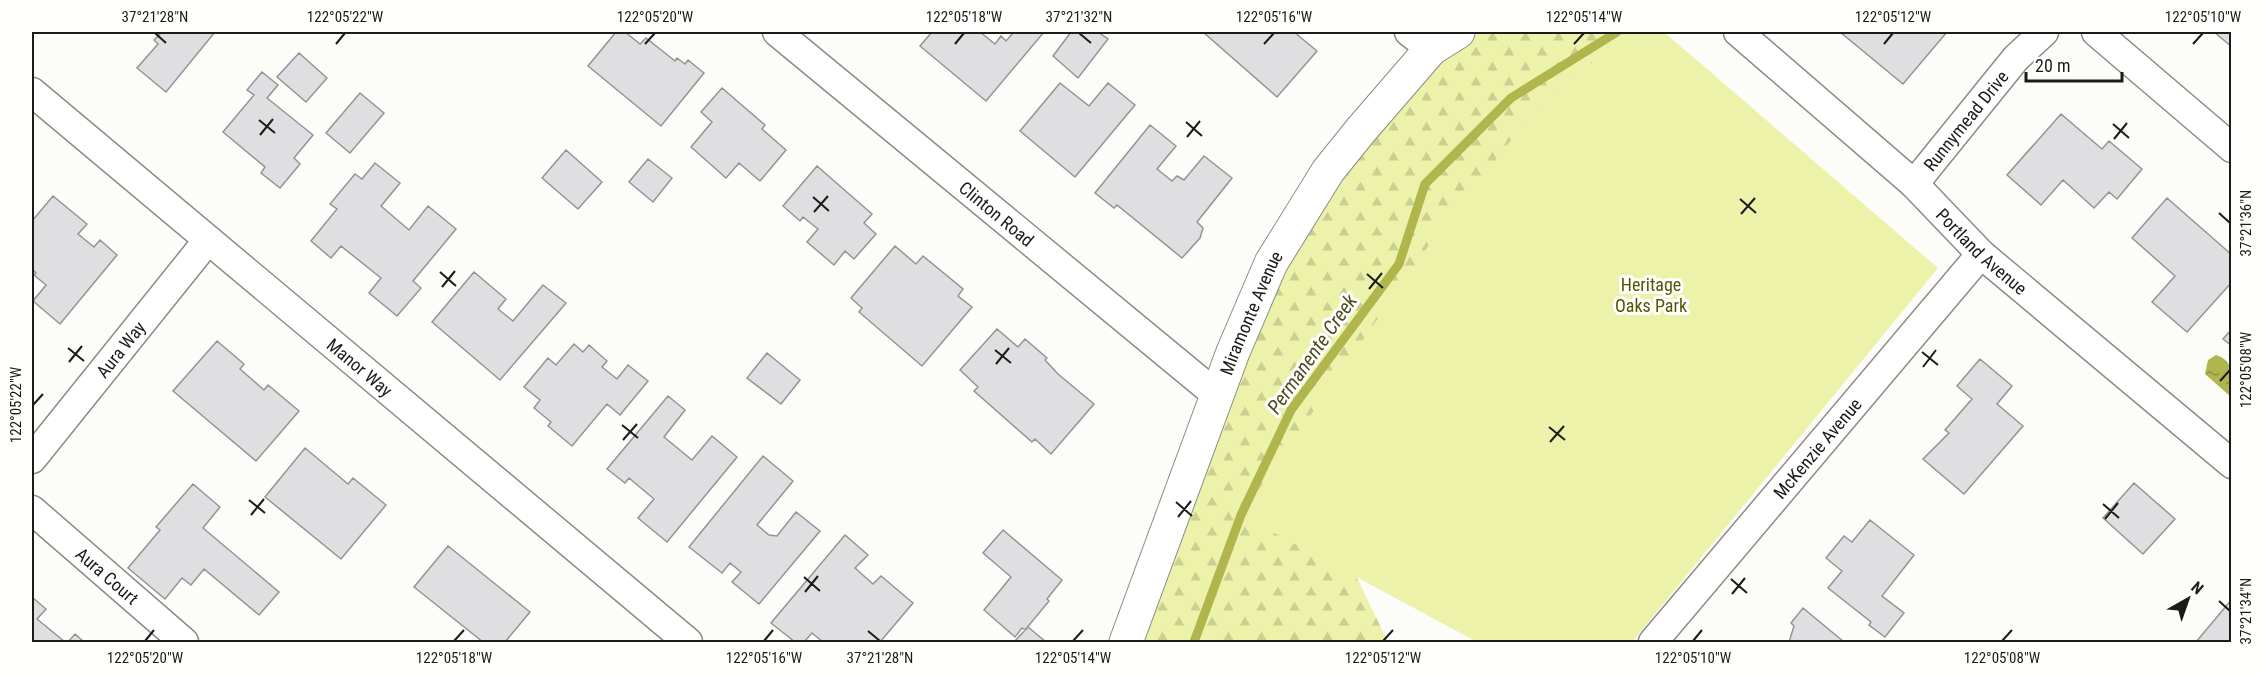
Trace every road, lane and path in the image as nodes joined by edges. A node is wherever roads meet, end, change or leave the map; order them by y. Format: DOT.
graph roads {
  1 [pos="777,32"];
  2 [pos="1458,32"];
  3 [pos="1738,32"];
  4 [pos="2044,32"];
  5 [pos="2096,32"];
  6 [pos="1420,40"];
  7 [pos="32,92"];
  8 [pos="2232,148"];
  9 [pos="1914,184"];
  10 [pos="208,240"];
  11 [pos="1981,254"];
  12 [pos="1218,396"];
  13 [pos="32,459"];
  14 [pos="2232,464"];
  15 [pos="32,510"];
  16 [pos="184,642"];
  17 [pos="688,642"];
  18 [pos="1126,642"];
  19 [pos="1653,642"];
  1 -- 12 [label="street, Clinton Road"];
  2 -- 6 [label="street, Miramonte Avenue"];
  3 -- 9 [label="street, Portland Avenue"];
  4 -- 9 [label="street, Runnymead Drive"];
  5 -- 8 [label="street"];
  6 -- 12 [label="street, Miramonte Avenue"];
  7 -- 10 [label="street, Manor Way"];
  9 -- 11 [label="street, Portland Avenue"];
  10 -- 13 [label="street, Aura Way"];
  10 -- 17 [label="street, Manor Way"];
  11 -- 14 [label="street, Portland Avenue"];
  11 -- 19 [label="street, McKenzie Avenue"];
  12 -- 18 [label="street, Miramonte Avenue"];
  15 -- 16 [label="street, Aura Court"];
}
